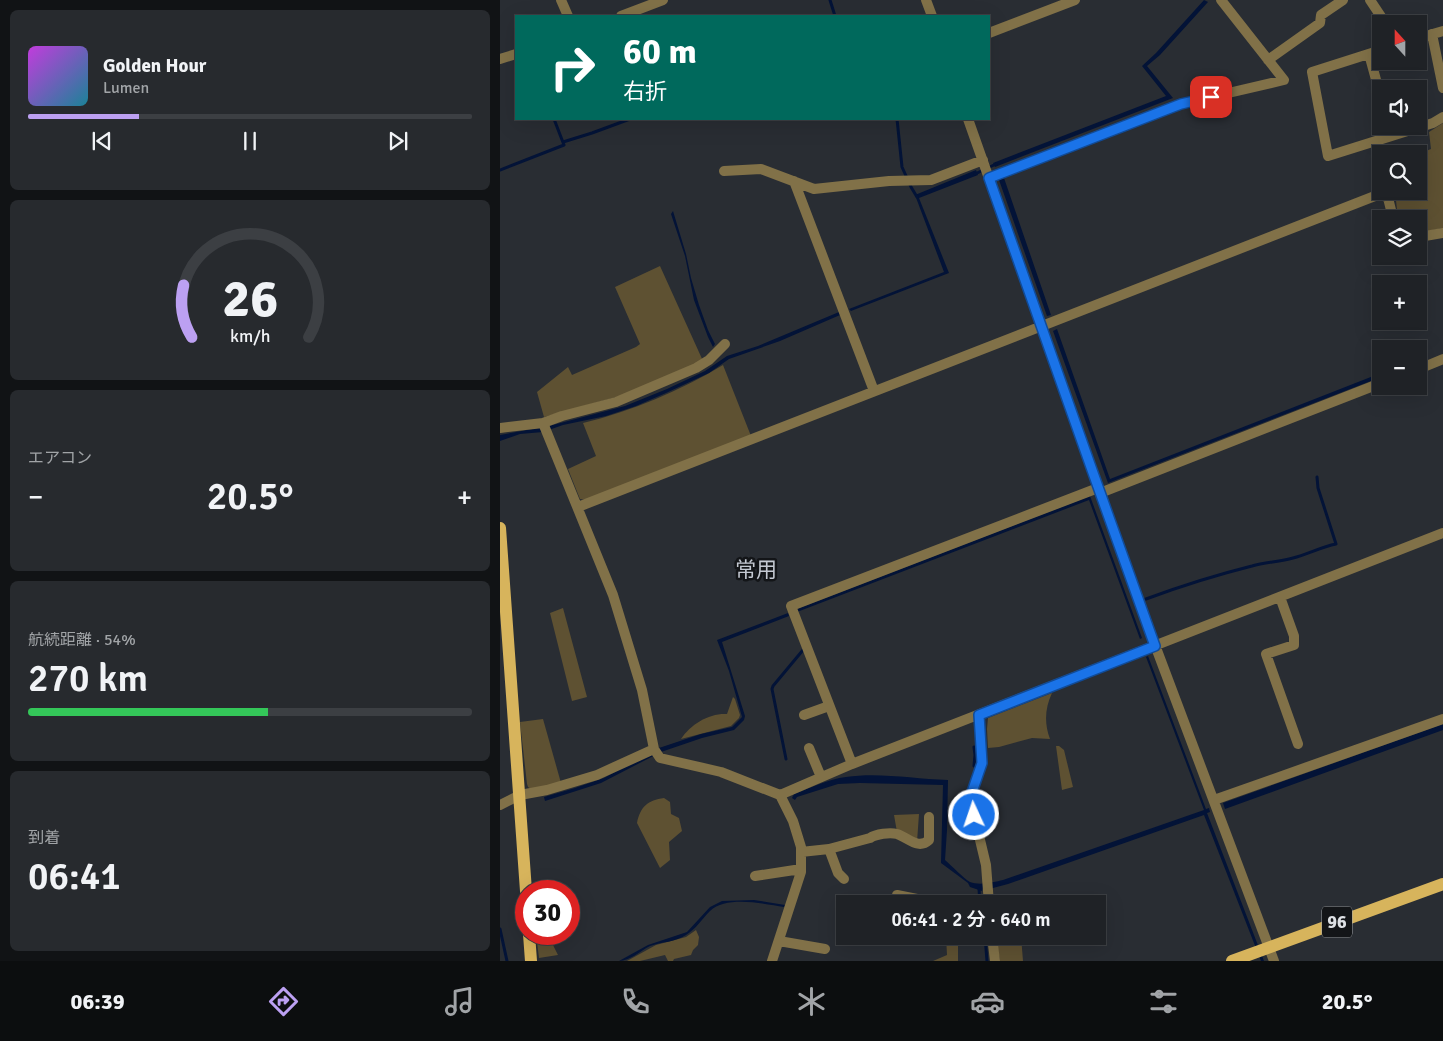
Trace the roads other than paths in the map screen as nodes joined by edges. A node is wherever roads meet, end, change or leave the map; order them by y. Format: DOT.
graph roads {
  1 [pos="562,0"];
  2 [pos="663,0"];
  3 [pos="926,0"];
  4 [pos="1075,0"];
  5 [pos="1221,0"];
  6 [pos="1343,0"];
  7 [pos="1370,0"];
  8 [pos="568,15"];
  9 [pos="624,15"];
  10 [pos="932,15"];
  11 [pos="1380,15"];
  12 [pos="1443,31"];
  13 [pos="990,33"];
  14 [pos="1432,34"];
  15 [pos="1428,35"];
  16 [pos="1372,53"];
  17 [pos="515,54"];
  18 [pos="1369,54"];
  19 [pos="500,59"];
  20 [pos="1268,60"];
  21 [pos="1376,80"];
  22 [pos="1443,88"];
  23 [pos="1443,117"];
  24 [pos="968,120"];
  25 [pos="1427,124"];
  26 [pos="1380,135"];
  27 [pos="983,160"];
  28 [pos="724,170"];
  29 [pos="989,178"];
  30 [pos="794,181"];
  31 [pos="1391,210"];
  32 [pos="1443,233"];
  33 [pos="1427,236"];
  34 [pos="1042,327"];
  35 [pos="725,344"];
  36 [pos="1443,359"];
  37 [pos="1427,365"];
  38 [pos="1372,386"];
  39 [pos="874,391"];
  40 [pos="543,423"];
  41 [pos="500,428"];
  42 [pos="1099,490"];
  43 [pos="578,507"];
  44 [pos="500,528"];
  45 [pos="1443,533"];
  46 [pos="1280,597"];
  47 [pos="503,601"];
  48 [pos="1155,646"];
  49 [pos="829,706"];
  50 [pos="804,715"];
  51 [pos="979,715"];
  52 [pos="1443,719"];
  53 [pos="1298,744"];
  54 [pos="809,748"];
  55 [pos="654,749"];
  56 [pos="852,764"];
  57 [pos="822,777"];
  58 [pos="520,795"];
  59 [pos="780,795"];
  60 [pos="1214,800"];
  61 [pos="500,805"];
  62 [pos="929,818"];
  63 [pos="829,849"];
  64 [pos="801,852"];
  65 [pos="801,869"];
  66 [pos="756,876"];
  67 [pos="844,879"];
  68 [pos="525,880"];
  69 [pos="1443,884"];
  70 [pos="988,895"];
  71 [pos="778,940"];
  72 [pos="530,945"];
  73 [pos="993,945"];
  74 [pos="1268,948"];
  75 [pos="825,949"];
  76 [pos="531,961"];
  77 [pos="772,961"];
  78 [pos="995,961"];
  79 [pos="1232,961"];
  80 [pos="1274,961"];
  1 -- 8 [label="street"];
  2 -- 9 [label="street"];
  3 -- 10 [label="street"];
  4 -- 13 [label="street"];
  5 -- 20 [label="street"];
  6 -- 20 [label="street"];
  7 -- 11 [label="street"];
  12 -- 14 [label="street"];
  14 -- 15 [label="street"];
  14 -- 22 [label="street"];
  16 -- 18 [label="street"];
  17 -- 19 [label="street"];
  18 -- 21 [label="street"];
  18 -- 26 [label="street"];
  20 -- 29 [label="street"];
  23 -- 25 [label="street"];
  24 -- 27 [label="street"];
  27 -- 29 [label="street"];
  27 -- 30 [label="street"];
  28 -- 30 [label="street"];
  29 -- 34 [label="street"];
  30 -- 39 [label="street"];
  31 -- 34 [label="street"];
  32 -- 33 [label="street"];
  34 -- 39 [label="street"];
  34 -- 42 [label="street"];
  35 -- 40 [label="street"];
  36 -- 37 [label="street"];
  38 -- 42 [label="street"];
  39 -- 43 [label="street"];
  40 -- 41 [label="street"];
  40 -- 43 [label="street"];
  42 -- 48 [label="street"];
  42 -- 49 [label="street"];
  43 -- 55 [label="street"];
  44 -- 47 [label="main road"];
  45 -- 46 [label="street"];
  46 -- 48 [label="street"];
  46 -- 53 [label="street"];
  47 -- 58 [label="main road"];
  48 -- 51 [label="street"];
  48 -- 60 [label="street"];
  49 -- 50 [label="street"];
  49 -- 56 [label="street"];
  51 -- 56 [label="street"];
  51 -- 70 [label="street"];
  52 -- 60 [label="street"];
  54 -- 57 [label="street"];
  55 -- 58 [label="street"];
  55 -- 59 [label="street"];
  56 -- 57 [label="street"];
  57 -- 59 [label="street"];
  58 -- 61 [label="street"];
  58 -- 68 [label="main road"];
  59 -- 64 [label="street"];
  60 -- 74 [label="street"];
  62 -- 63 [label="street"];
  63 -- 64 [label="street"];
  63 -- 67 [label="street"];
  64 -- 65 [label="street"];
  65 -- 66 [label="street"];
  65 -- 71 [label="street"];
  69 -- 74 [label="main road, 96"];
  71 -- 75 [label="street"];
  71 -- 77 [label="street"];
  72 -- 76 [label="main road"];
  73 -- 78 [label="street"];
  74 -- 79 [label="main road, 96"];
  74 -- 80 [label="street"];
}
